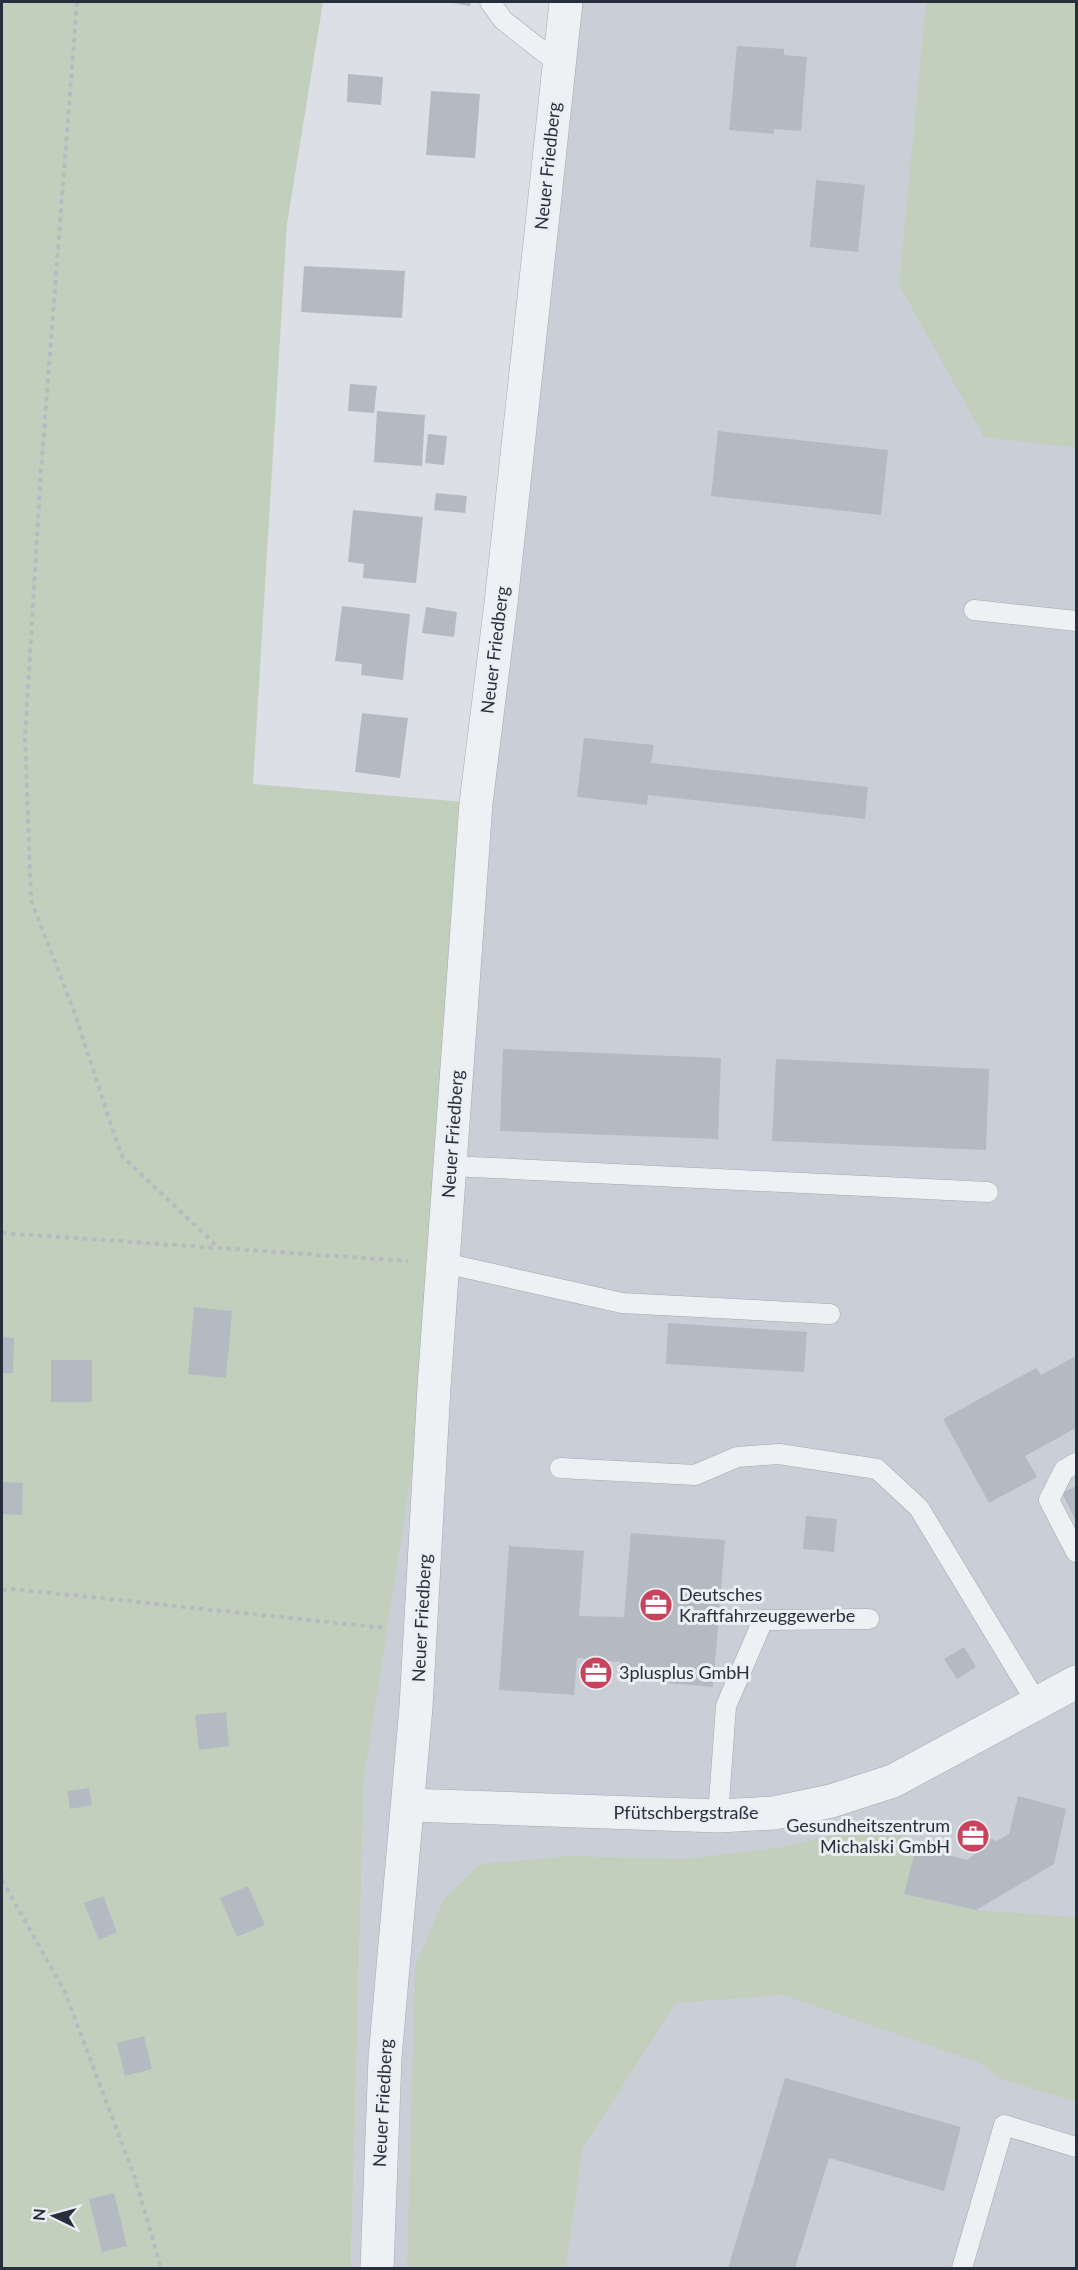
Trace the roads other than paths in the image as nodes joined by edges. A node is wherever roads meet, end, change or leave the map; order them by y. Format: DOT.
graph roads {
  1 [pos="490,2"];
  2 [pos="566,2"];
  3 [pos="559,64"];
  4 [pos="974,610"];
  5 [pos="1077,621"];
  6 [pos="451,1166"];
  7 [pos="988,1192"];
  8 [pos="444,1263"];
  9 [pos="830,1314"];
  10 [pos="1077,1462"];
  11 [pos="560,1468"];
  12 [pos="1077,1552"];
  13 [pos="869,1619"];
  14 [pos="1077,1682"];
  15 [pos="1038,1705"];
  16 [pos="409,1804"];
  17 [pos="718,1816"];
  18 [pos="1077,2147"];
  19 [pos="377,2268"];
  20 [pos="962,2268"];
  1 -- 3 [label="lane"];
  2 -- 3 [label="street, Neuer Friedberg"];
  3 -- 6 [label="street, Neuer Friedberg"];
  4 -- 5 [label="lane"];
  6 -- 7 [label="lane"];
  6 -- 8 [label="street, Neuer Friedberg"];
  8 -- 9 [label="lane"];
  8 -- 16 [label="street, Neuer Friedberg"];
  10 -- 12 [label="lane"];
  11 -- 15 [label="lane"];
  13 -- 17 [label="lane"];
  14 -- 15 [label="street, Pfütschbergstraße"];
  15 -- 17 [label="street, Pfütschbergstraße"];
  16 -- 17 [label="street, Pfütschbergstraße"];
  16 -- 19 [label="street, Neuer Friedberg"];
  18 -- 20 [label="lane"];
}
